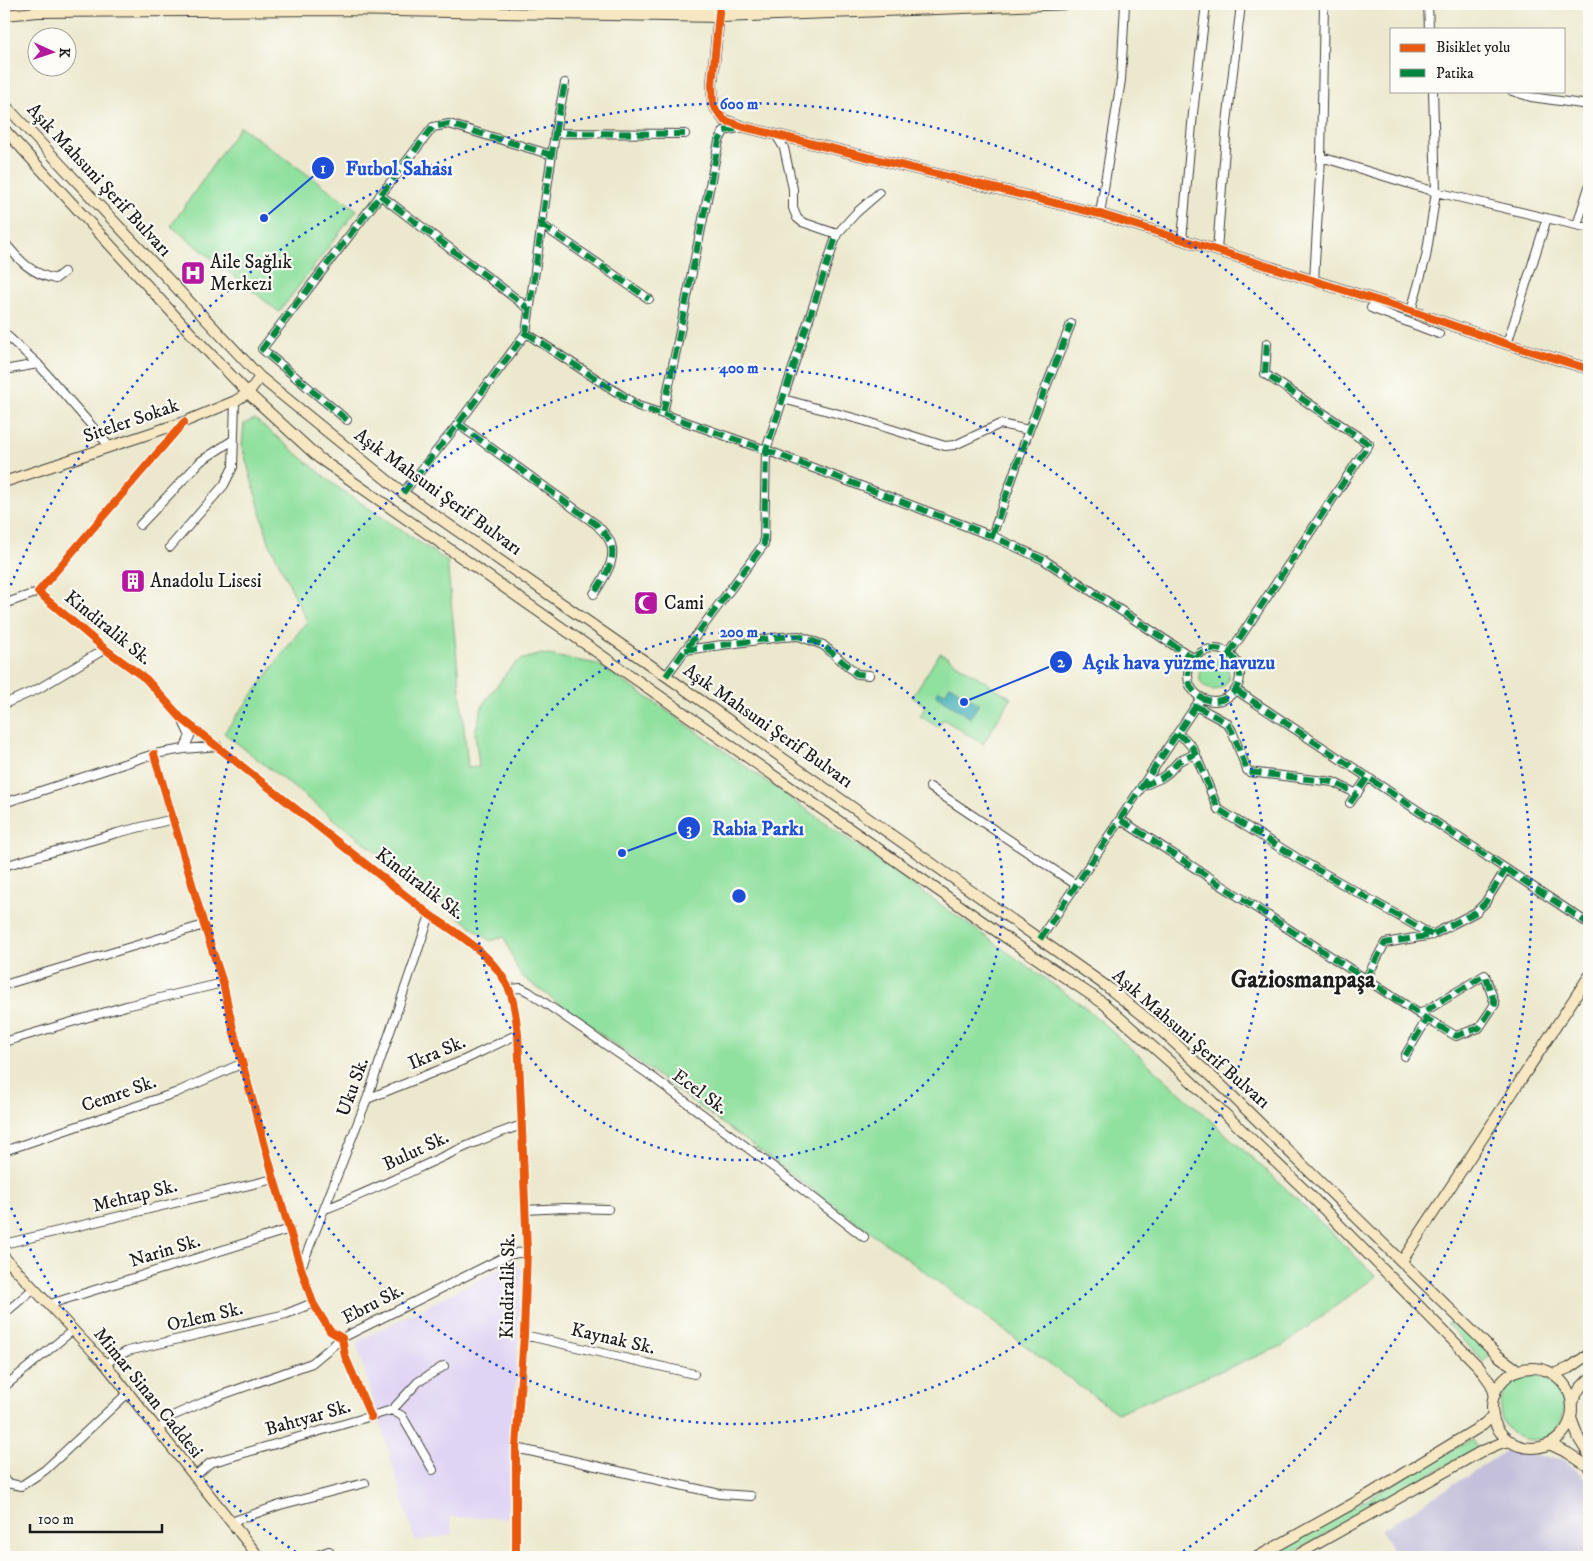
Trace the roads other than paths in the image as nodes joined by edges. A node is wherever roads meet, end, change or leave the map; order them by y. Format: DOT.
graph roads {
  1 [pos="542,4"];
  2 [pos="859,4"];
  3 [pos="1072,4"];
  4 [pos="1125,4"];
  5 [pos="1206,4"];
  6 [pos="1240,4"];
  7 [pos="1324,4"];
  8 [pos="1428,4"];
  9 [pos="122,8"];
  10 [pos="720,9"];
  11 [pos="4,15"];
  12 [pos="1429,28"];
  13 [pos="566,83"];
  14 [pos="1433,92"];
  15 [pos="1515,92"];
  16 [pos="4,104"];
  17 [pos="1589,105"];
  18 [pos="744,127"];
  19 [pos="4,129"];
  20 [pos="555,133"];
  21 [pos="685,134"];
  22 [pos="776,135"];
  23 [pos="552,155"];
  24 [pos="1320,157"];
  25 [pos="1589,187"];
  26 [pos="1436,192"];
  27 [pos="879,193"];
  28 [pos="380,195"];
  29 [pos="1100,214"];
  30 [pos="1547,218"];
  31 [pos="542,225"];
  32 [pos="1577,225"];
  33 [pos="1589,228"];
  34 [pos="837,234"];
  35 [pos="1182,240"];
  36 [pos="4,242"];
  37 [pos="1216,250"];
  38 [pos="64,272"];
  39 [pos="1314,281"];
  40 [pos="649,299"];
  41 [pos="528,308"];
  42 [pos="1371,308"];
  43 [pos="1411,311"];
  44 [pos="1071,324"];
  45 [pos="526,333"];
  46 [pos="4,334"];
  47 [pos="1439,334"];
  48 [pos="1267,343"];
  49 [pos="1507,344"];
  50 [pos="38,364"];
  51 [pos="1589,369"];
  52 [pos="4,370"];
  53 [pos="260,377"];
  54 [pos="248,393"];
  55 [pos="783,399"];
  56 [pos="236,401"];
  57 [pos="663,414"];
  58 [pos="348,420"];
  59 [pos="184,422"];
  60 [pos="458,424"];
  61 [pos="1028,430"];
  62 [pos="233,440"];
  63 [pos="110,447"];
  64 [pos="766,450"];
  65 [pos="4,482"];
  66 [pos="403,493"];
  67 [pos="140,525"];
  68 [pos="992,536"];
  69 [pos="170,547"];
  70 [pos="38,592"];
  71 [pos="594,594"];
  72 [pos="4,604"];
  73 [pos="105,649"];
  74 [pos="685,650"];
  75 [pos="1229,654"];
  76 [pos="1193,658"];
  77 [pos="869,675"];
  78 [pos="666,676"];
  79 [pos="1236,690"];
  80 [pos="1202,698"];
  81 [pos="4,704"];
  82 [pos="1196,706"];
  83 [pos="181,718"];
  84 [pos="1177,734"];
  85 [pos="218,746"];
  86 [pos="184,749"];
  87 [pos="154,754"];
  88 [pos="1195,754"];
  89 [pos="1368,777"];
  90 [pos="1143,786"];
  91 [pos="930,787"];
  92 [pos="1357,794"];
  93 [pos="4,802"];
  94 [pos="1350,804"];
  95 [pos="173,819"];
  96 [pos="1121,820"];
  97 [pos="4,866"];
  98 [pos="1506,869"];
  99 [pos="1075,884"];
  100 [pos="430,915"];
  101 [pos="1589,924"];
  102 [pos="204,925"];
  103 [pos="1432,935"];
  104 [pos="1040,939"];
  105 [pos="1589,976"];
  106 [pos="1366,979"];
  107 [pos="224,983"];
  108 [pos="4,985"];
  109 [pos="509,989"];
  110 [pos="1423,1016"];
  111 [pos="518,1034"];
  112 [pos="4,1042"];
  113 [pos="1405,1056"];
  114 [pos="243,1063"];
  115 [pos="367,1099"];
  116 [pos="522,1125"];
  117 [pos="4,1151"];
  118 [pos="274,1179"];
  119 [pos="325,1209"];
  120 [pos="608,1209"];
  121 [pos="526,1210"];
  122 [pos="290,1229"];
  123 [pos="864,1237"];
  124 [pos="4,1244"];
  125 [pos="527,1251"];
  126 [pos="4,1257"];
  127 [pos="1402,1261"];
  128 [pos="301,1268"];
  129 [pos="33,1289"];
  130 [pos="313,1303"];
  131 [pos="50,1304"];
  132 [pos="4,1314"];
  133 [pos="73,1330"];
  134 [pos="524,1335"];
  135 [pos="342,1338"];
  136 [pos="1589,1354"];
  137 [pos="106,1365"];
  138 [pos="444,1366"];
  139 [pos="1518,1370"];
  140 [pos="694,1374"];
  141 [pos="1554,1374"];
  142 [pos="1589,1379"];
  143 [pos="4,1387"];
  144 [pos="129,1392"];
  145 [pos="1495,1395"];
  146 [pos="1572,1402"];
  147 [pos="392,1410"];
  148 [pos="1493,1414"];
  149 [pos="371,1416"];
  150 [pos="1571,1418"];
  151 [pos="158,1431"];
  152 [pos="1511,1441"];
  153 [pos="1549,1444"];
  154 [pos="516,1448"];
  155 [pos="1589,1455"];
  156 [pos="1589,1467"];
  157 [pos="433,1470"];
  158 [pos="194,1477"];
  159 [pos="4,1479"];
  160 [pos="365,1483"];
  161 [pos="751,1496"];
  162 [pos="230,1522"];
  163 [pos="329,1551"];
  164 [pos="260,1557"];
  165 [pos="312,1557"];
  166 [pos="516,1557"];
  167 [pos="1257,1557"];
  168 [pos="1294,1557"];
  1 -- 10 [label="main road"];
  2 -- 10 [label="main road"];
  3 -- 10 [label="main road"];
  4 -- 29 [label="street"];
  5 -- 35 [label="street"];
  6 -- 37 [label="street"];
  7 -- 24 [label="street"];
  8 -- 12 [label="street"];
  9 -- 10 [label="main road"];
  9 -- 11 [label="main road"];
  10 -- 18 [label="main road"];
  13 -- 20 [label="street"];
  14 -- 26 [label="street"];
  15 -- 17 [label="street"];
  16 -- 53 [label="main road, Aşık Mahsuni Şerif Bulvarı"];
  18 -- 22 [label="main road"];
  18 -- 57 [label="street"];
  19 -- 54 [label="main road, Aşık Mahsuni Şerif Bulvarı"];
  20 -- 21 [label="street"];
  20 -- 23 [label="street"];
  22 -- 29 [label="main road"];
  22 -- 34 [label="street"];
  23 -- 28 [label="street"];
  23 -- 31 [label="street"];
  24 -- 26 [label="street"];
  24 -- 39 [label="street"];
  25 -- 32 [label="street"];
  26 -- 30 [label="street"];
  26 -- 43 [label="street"];
  27 -- 34 [label="street"];
  28 -- 41 [label="street"];
  28 -- 58 [label="street"];
  29 -- 35 [label="main road"];
  30 -- 32 [label="street"];
  30 -- 49 [label="street"];
  31 -- 40 [label="street"];
  31 -- 41 [label="street"];
  32 -- 33 [label="street"];
  34 -- 55 [label="street"];
  35 -- 37 [label="main road"];
  36 -- 38 [label="street"];
  37 -- 39 [label="main road"];
  39 -- 43 [label="main road"];
  41 -- 45 [label="street"];
  42 -- 47 [label="street"];
  43 -- 49 [label="main road"];
  44 -- 61 [label="street"];
  45 -- 57 [label="street"];
  45 -- 60 [label="street"];
  46 -- 50 [label="street"];
  48 -- 75 [label="street"];
  49 -- 51 [label="main road"];
  50 -- 52 [label="street"];
  50 -- 63 [label="street"];
  53 -- 54 [label="main road, Siteler Sokak"];
  53 -- 66 [label="main road, Aşık Mahsuni Şerif Bulvarı"];
  54 -- 56 [label="main road, Siteler Sokak"];
  54 -- 145 [label="main road, Aşık Mahsuni Şerif Bulvarı"];
  55 -- 61 [label="street"];
  55 -- 64 [label="street"];
  56 -- 59 [label="main road, Siteler Sokak"];
  56 -- 62 [label="street"];
  57 -- 64 [label="street"];
  59 -- 63 [label="main road, Siteler Sokak"];
  59 -- 70 [label="street, Kindiralik Sk."];
  60 -- 66 [label="street"];
  60 -- 71 [label="street"];
  61 -- 68 [label="street"];
  62 -- 67 [label="street"];
  62 -- 69 [label="street"];
  63 -- 65 [label="main road, Siteler Sokak"];
  64 -- 68 [label="street"];
  64 -- 74 [label="street"];
  66 -- 78 [label="main road, Aşık Mahsuni Şerif Bulvarı"];
  68 -- 76 [label="street"];
  70 -- 72 [label="street"];
  70 -- 73 [label="street, Kindiralik Sk."];
  73 -- 81 [label="street"];
  73 -- 83 [label="street, Kindiralik Sk."];
  74 -- 77 [label="street"];
  74 -- 78 [label="street"];
  75 -- 76 [label="street"];
  75 -- 79 [label="street"];
  76 -- 80 [label="street"];
  78 -- 104 [label="main road, Aşık Mahsuni Şerif Bulvarı"];
  79 -- 80 [label="street"];
  79 -- 89 [label="street"];
  80 -- 82 [label="street"];
  82 -- 84 [label="street"];
  82 -- 92 [label="street"];
  83 -- 85 [label="street, Kindiralik Sk."];
  83 -- 86 [label="street"];
  84 -- 88 [label="street"];
  84 -- 90 [label="street"];
  85 -- 86 [label="street"];
  85 -- 100 [label="street, Kindiralik Sk."];
  86 -- 87 [label="street"];
  87 -- 93 [label="street"];
  87 -- 95 [label="street"];
  88 -- 90 [label="street"];
  88 -- 103 [label="street"];
  89 -- 92 [label="street"];
  89 -- 98 [label="street"];
  90 -- 96 [label="street"];
  91 -- 99 [label="street"];
  92 -- 94 [label="street"];
  95 -- 97 [label="street"];
  95 -- 102 [label="street"];
  96 -- 99 [label="street"];
  96 -- 106 [label="street"];
  98 -- 101 [label="street"];
  98 -- 103 [label="street"];
  99 -- 104 [label="street"];
  100 -- 109 [label="street, Kindiralik Sk."];
  100 -- 115 [label="street, Uku Sk."];
  102 -- 107 [label="street"];
  102 -- 108 [label="street"];
  103 -- 106 [label="street"];
  104 -- 127 [label="main road, Aşık Mahsuni Şerif Bulvarı"];
  105 -- 127 [label="main road"];
  106 -- 110 [label="street"];
  107 -- 112 [label="street"];
  107 -- 114 [label="street"];
  109 -- 111 [label="street, Kindiralik Sk."];
  109 -- 123 [label="street, Ecel Sk."];
  110 -- 110 [label="street"];
  110 -- 113 [label="street"];
  111 -- 115 [label="street, Ikra Sk."];
  111 -- 116 [label="street, Kindiralik Sk."];
  114 -- 117 [label="street, Cemre Sk."];
  114 -- 118 [label="street"];
  115 -- 119 [label="street, Uku Sk."];
  116 -- 119 [label="street, Bulut Sk."];
  116 -- 121 [label="street, Kindiralik Sk."];
  118 -- 122 [label="street"];
  118 -- 124 [label="street, Mehtap Sk."];
  119 -- 128 [label="street, Uku Sk."];
  120 -- 121 [label="street"];
  121 -- 125 [label="street, Kindiralik Sk."];
  122 -- 128 [label="street"];
  122 -- 131 [label="street, Narin Sk."];
  125 -- 134 [label="street, Kindiralik Sk."];
  125 -- 135 [label="street, Ebru Sk."];
  126 -- 129 [label="main road, Mimar Sinan Caddesi"];
  127 -- 139 [label="main road, Aşık Mahsuni Şerif Bulvarı"];
  128 -- 130 [label="street"];
  129 -- 131 [label="main road, Mimar Sinan Caddesi"];
  129 -- 132 [label="street"];
  130 -- 135 [label="street"];
  130 -- 137 [label="street, Ozlem Sk."];
  131 -- 133 [label="main road, Mimar Sinan Caddesi"];
  133 -- 137 [label="main road, Mimar Sinan Caddesi"];
  133 -- 143 [label="street"];
  134 -- 140 [label="street, Kaynak Sk."];
  134 -- 154 [label="street, Kindiralik Sk."];
  135 -- 149 [label="street"];
  135 -- 151 [label="street, Ebru Sk."];
  136 -- 141 [label="main road"];
  137 -- 144 [label="main road, Mimar Sinan Caddesi"];
  138 -- 147 [label="street"];
  139 -- 141 [label="main road"];
  139 -- 145 [label="main road"];
  141 -- 146 [label="main road"];
  142 -- 146 [label="main road"];
  144 -- 151 [label="main road, Mimar Sinan Caddesi"];
  144 -- 159 [label="street"];
  145 -- 148 [label="main road"];
  146 -- 150 [label="main road"];
  147 -- 149 [label="street, Bahtyar Sk."];
  147 -- 157 [label="street"];
  148 -- 152 [label="main road"];
  148 -- 167 [label="main road"];
  149 -- 158 [label="street, Bahtyar Sk."];
  150 -- 153 [label="main road"];
  150 -- 155 [label="main road"];
  151 -- 158 [label="main road, Mimar Sinan Caddesi"];
  152 -- 153 [label="main road"];
  152 -- 168 [label="main road"];
  153 -- 156 [label="main road"];
  154 -- 161 [label="street"];
  154 -- 166 [label="street, Kindiralik Sk."];
  158 -- 162 [label="main road, Mimar Sinan Caddesi"];
  160 -- 162 [label="street"];
  162 -- 164 [label="main road, Mimar Sinan Caddesi"];
  163 -- 165 [label="street"];
}
